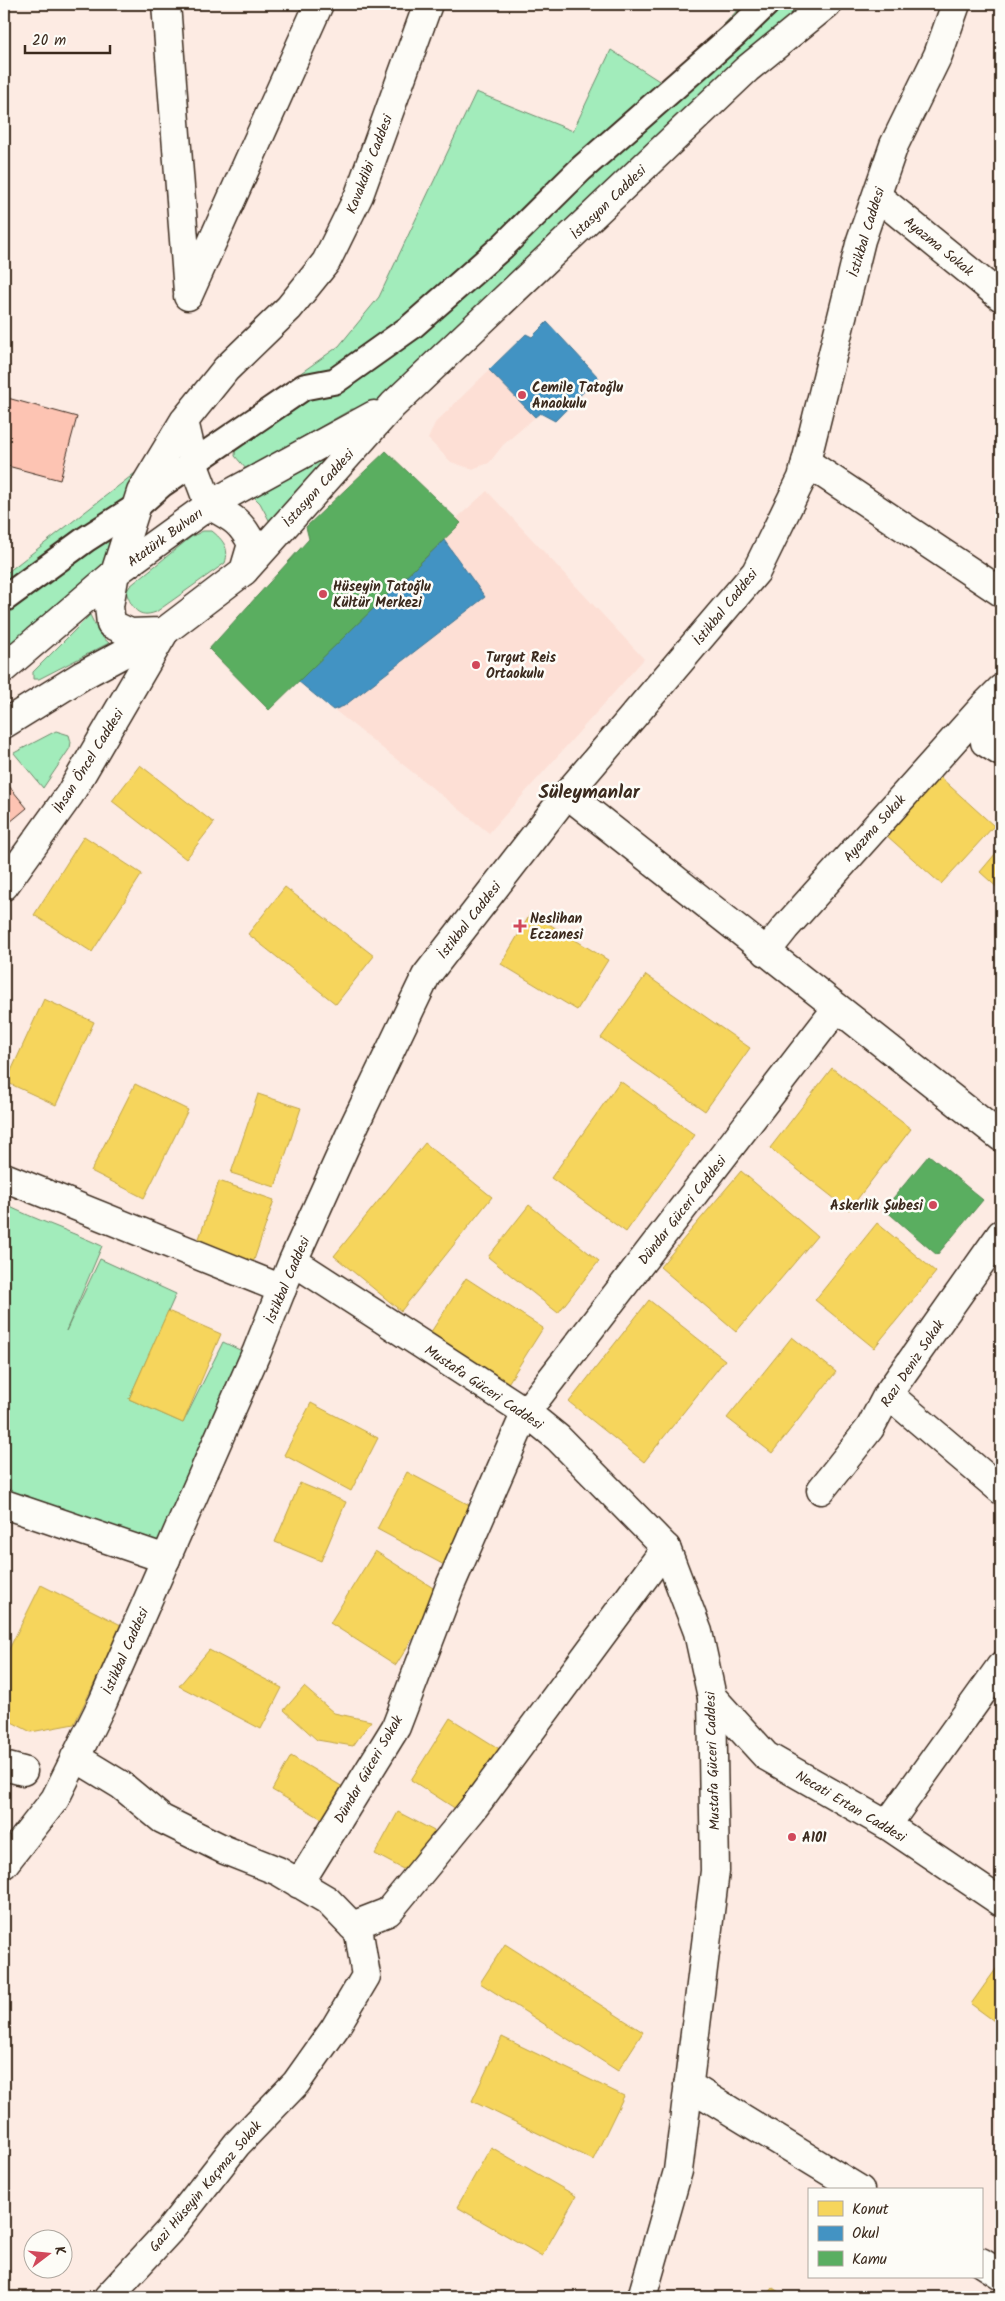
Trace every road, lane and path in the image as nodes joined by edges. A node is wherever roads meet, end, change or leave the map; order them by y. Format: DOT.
graph roads {
  1 [pos="166,4"];
  2 [pos="319,4"];
  3 [pos="428,4"];
  4 [pos="766,4"];
  5 [pos="827,4"];
  6 [pos="956,4"];
  7 [pos="877,196"];
  8 [pos="1001,297"];
  9 [pos="393,405"];
  10 [pos="184,421"];
  11 [pos="194,462"];
  12 [pos="806,462"];
  13 [pos="209,505"];
  14 [pos="128,512"];
  15 [pos="244,571"];
  16 [pos="115,573"];
  17 [pos="1001,592"];
  18 [pos="4,599"];
  19 [pos="4,613"];
  20 [pos="166,631"];
  21 [pos="4,668"];
  22 [pos="992,697"];
  23 [pos="4,724"];
  24 [pos="1001,752"];
  25 [pos="567,794"];
  26 [pos="4,886"];
  27 [pos="766,952"];
  28 [pos="837,1008"];
  29 [pos="1001,1137"];
  30 [pos="4,1177"];
  31 [pos="1001,1234"];
  32 [pos="293,1262"];
  33 [pos="282,1289"];
  34 [pos="888,1394"];
  35 [pos="526,1412"];
  36 [pos="821,1490"];
  37 [pos="1001,1490"];
  38 [pos="4,1504"];
  39 [pos="666,1548"];
  40 [pos="166,1559"];
  41 [pos="1001,1666"];
  42 [pos="712,1697"];
  43 [pos="76,1758"];
  44 [pos="887,1825"];
  45 [pos="4,1864"];
  46 [pos="299,1884"];
  47 [pos="1001,1902"];
  48 [pos="352,1926"];
  49 [pos="688,2085"];
  50 [pos="857,2188"];
  51 [pos="982,2263"];
  52 [pos="1001,2275"];
  53 [pos="108,2297"];
  54 [pos="642,2297"];
  1 -- 2 [label="street"];
  3 -- 10 [label="street, Kavakdibi Caddesi"];
  4 -- 11 [label="street"];
  5 -- 9 [label="street, İstasyon Caddesi"];
  6 -- 7 [label="street, İstikbal Caddesi"];
  7 -- 8 [label="street, Ayazma Sokak"];
  7 -- 12 [label="street, İstikbal Caddesi"];
  9 -- 13 [label="street, İstasyon Caddesi"];
  9 -- 15 [label="street, İstasyon Caddesi"];
  10 -- 11 [label="street"];
  10 -- 14 [label="street, Kavakdibi Caddesi"];
  11 -- 13 [label="street"];
  11 -- 14 [label="street"];
  12 -- 17 [label="street"];
  12 -- 25 [label="street, İstikbal Caddesi"];
  13 -- 15 [label="street, Atatürk Bulvarı"];
  13 -- 16 [label="street, Atatürk Bulvarı"];
  14 -- 16 [label="street, Kavakdibi Caddesi"];
  14 -- 18 [label="street"];
  14 -- 19 [label="street"];
  15 -- 20 [label="street"];
  16 -- 20 [label="street, Atatürk Bulvarı"];
  16 -- 21 [label="street, Atatürk Bulvarı"];
  20 -- 23 [label="street"];
  20 -- 26 [label="street, İhsan Öncel Caddesi"];
  22 -- 24 [label="street, Ayazma Sokak"];
  22 -- 27 [label="street, Ayazma Sokak"];
  25 -- 27 [label="street"];
  25 -- 32 [label="street, İstikbal Caddesi"];
  27 -- 28 [label="street"];
  28 -- 29 [label="street"];
  28 -- 35 [label="street, Dündar Güceri Caddesi"];
  30 -- 33 [label="street"];
  31 -- 34 [label="street, Razı Deniz Sokak"];
  32 -- 33 [label="street, İstikbal Caddesi"];
  32 -- 35 [label="street, Mustafa Güceri Caddesi"];
  33 -- 40 [label="street, İstikbal Caddesi"];
  34 -- 36 [label="street, Razı Deniz Sokak"];
  34 -- 37 [label="street"];
  35 -- 39 [label="street, Mustafa Güceri Caddesi"];
  35 -- 46 [label="street, Dündar Güceri Sokak"];
  38 -- 40 [label="street"];
  39 -- 42 [label="street, Mustafa Güceri Caddesi"];
  39 -- 48 [label="street"];
  40 -- 43 [label="street, İstikbal Caddesi"];
  41 -- 44 [label="street"];
  42 -- 44 [label="street, Necati Ertan Caddesi"];
  42 -- 49 [label="street, Mustafa Güceri Caddesi"];
  43 -- 45 [label="street, İstikbal Caddesi"];
  43 -- 46 [label="street"];
  44 -- 47 [label="street, Necati Ertan Caddesi"];
  46 -- 48 [label="street, Gazi Hüseyin Kaçmaz Sokak"];
  48 -- 53 [label="street, Gazi Hüseyin Kaçmaz Sokak"];
  49 -- 50 [label="street"];
  49 -- 54 [label="street, Mustafa Güceri Caddesi"];
  51 -- 52 [label="street"];
}
